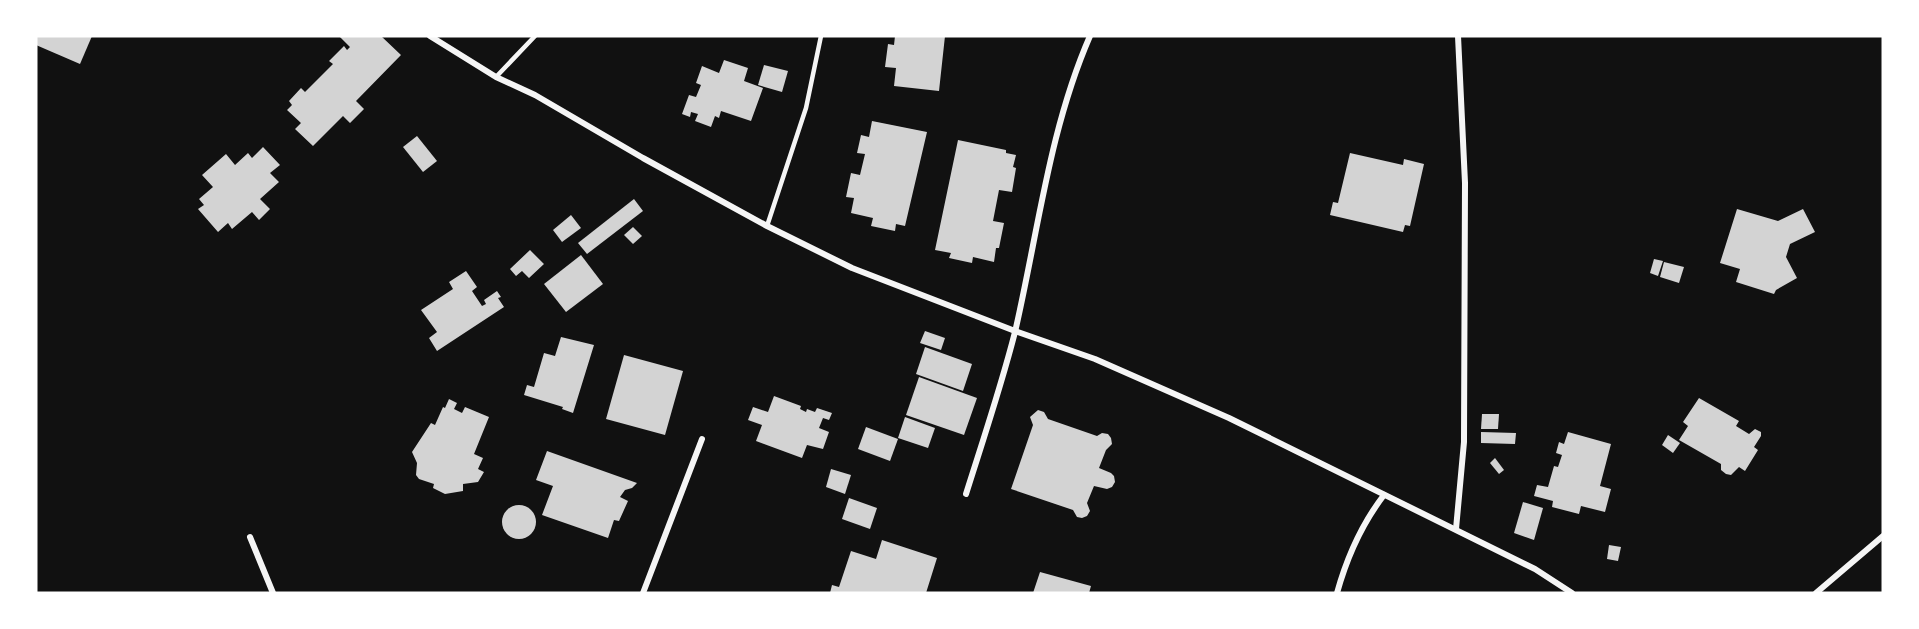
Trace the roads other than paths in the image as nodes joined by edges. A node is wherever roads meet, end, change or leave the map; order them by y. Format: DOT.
graph roads {
  1 [pos="430,36"];
  2 [pos="535,36"];
  3 [pos="821,36"];
  4 [pos="1090,36"];
  5 [pos="1458,36"];
  6 [pos="496,76"];
  7 [pos="767,226"];
  8 [pos="1015,332"];
  9 [pos="702,439"];
  10 [pos="966,494"];
  11 [pos="1384,495"];
  12 [pos="1456,529"];
  13 [pos="1883,536"];
  14 [pos="250,537"];
  15 [pos="273,593"];
  16 [pos="643,593"];
  17 [pos="1337,593"];
  18 [pos="1572,593"];
  19 [pos="1816,593"];
  1 -- 6 [label="street"];
  2 -- 6 [label="lane"];
  3 -- 7 [label="lane"];
  4 -- 8 [label="street"];
  5 -- 12 [label="street"];
  6 -- 7 [label="street"];
  7 -- 8 [label="street"];
  8 -- 10 [label="street"];
  8 -- 11 [label="street"];
  9 -- 16 [label="street"];
  11 -- 12 [label="street"];
  11 -- 17 [label="street"];
  12 -- 18 [label="street"];
  13 -- 19 [label="street"];
  14 -- 15 [label="street"];
}
